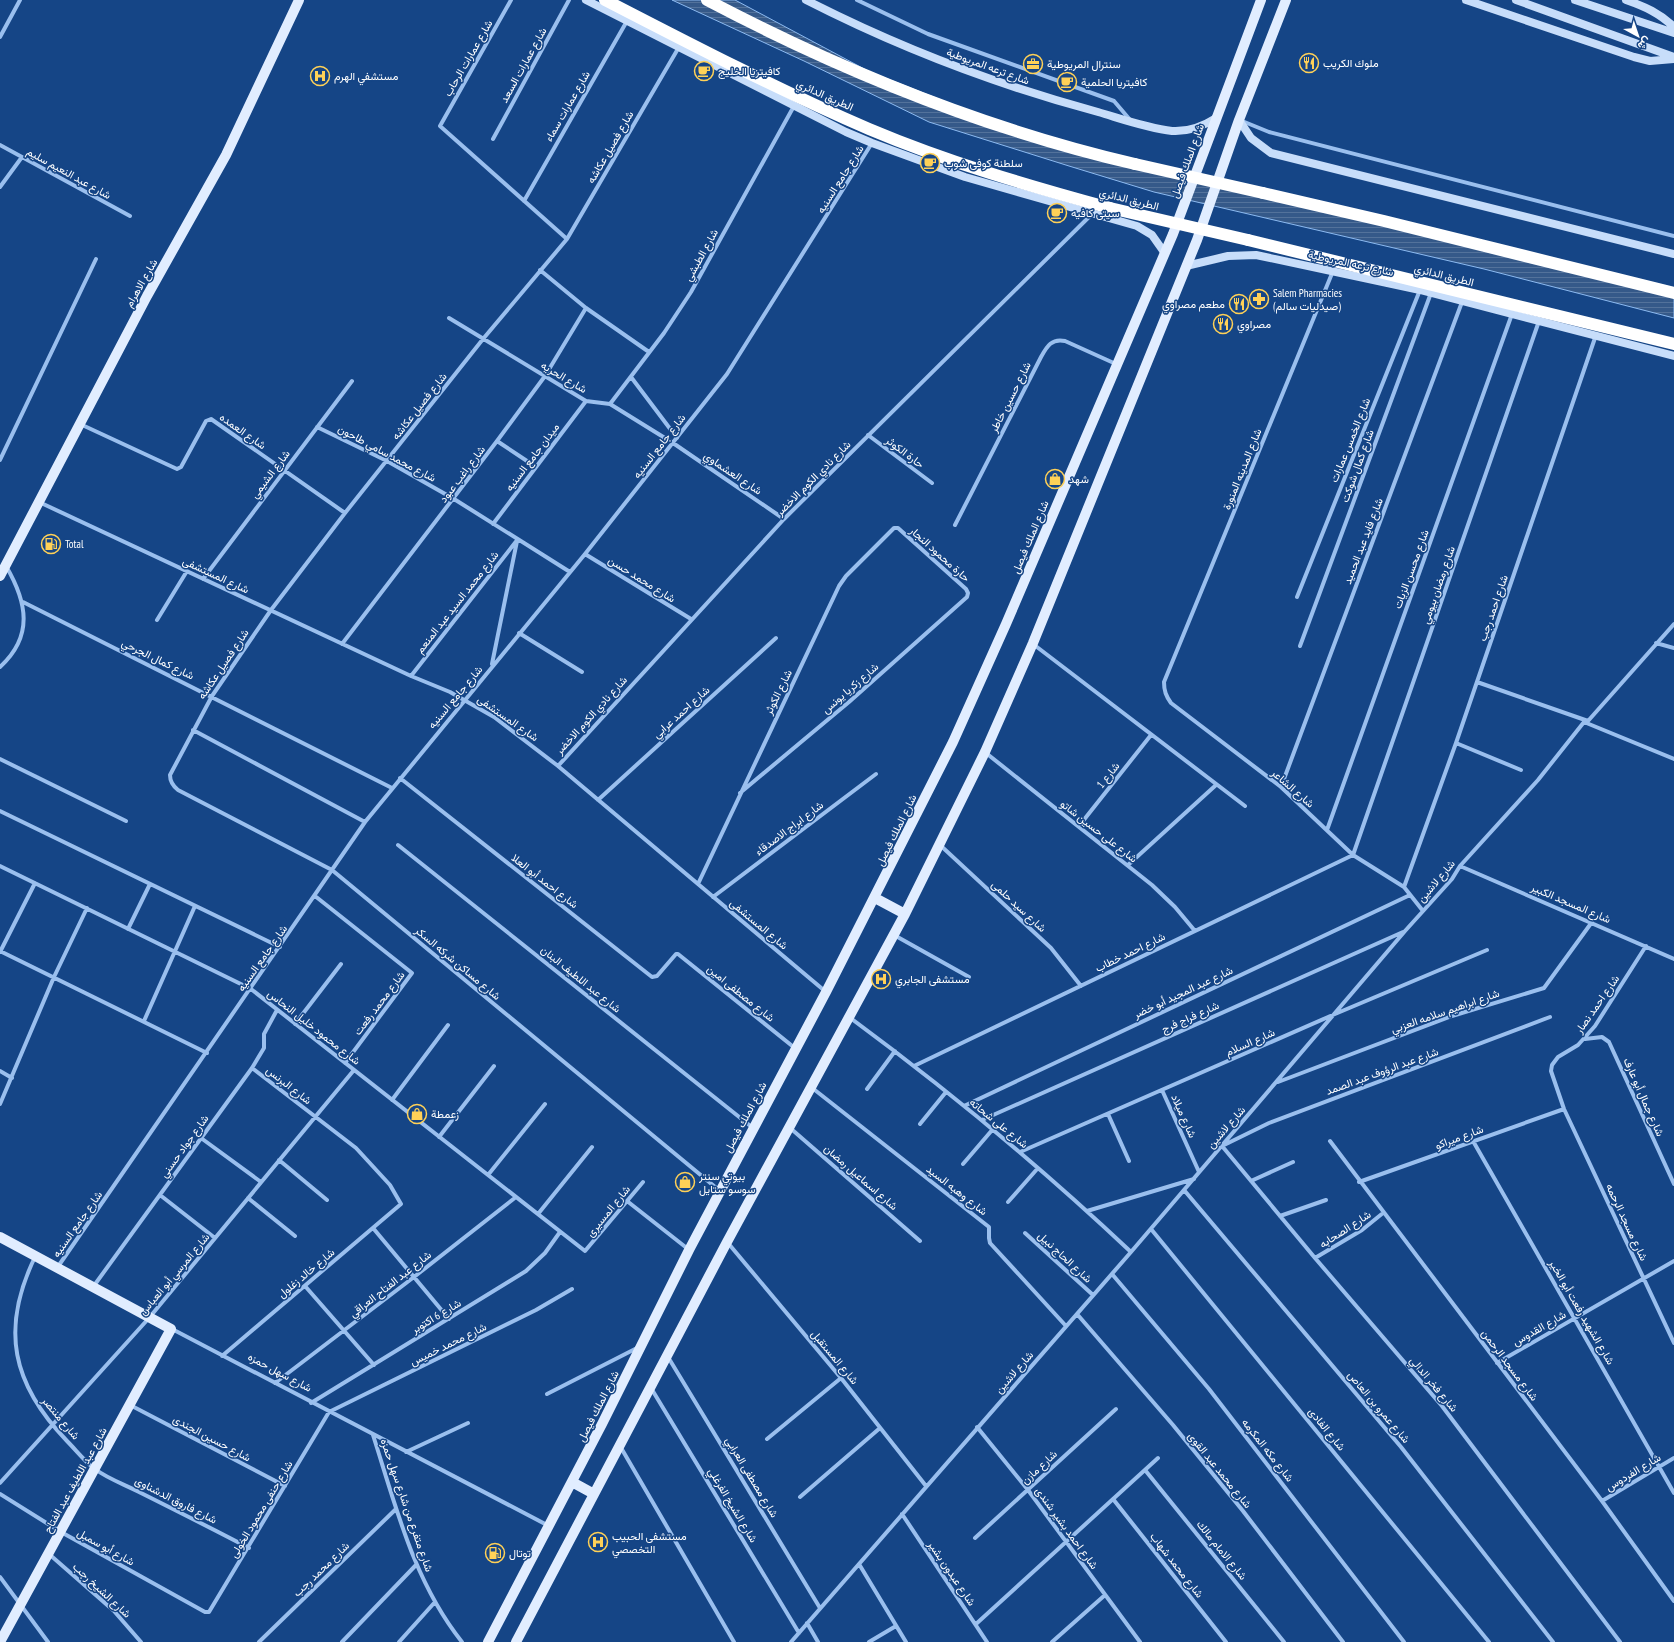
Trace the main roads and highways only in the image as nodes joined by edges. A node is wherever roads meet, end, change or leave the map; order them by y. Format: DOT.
graph roads {
  1 [pos="299,0"];
  2 [pos="586,0"];
  3 [pos="605,0"];
  4 [pos="707,0"];
  5 [pos="806,0"];
  6 [pos="1261,0"];
  7 [pos="1286,0"];
  8 [pos="1466,0"];
  9 [pos="1516,0"];
  10 [pos="1575,0"];
  11 [pos="1626,0"];
  12 [pos="1674,27"];
  13 [pos="1674,33"];
  14 [pos="1674,58"];
  15 [pos="1216,118"];
  16 [pos="1239,120"];
  17 [pos="1164,252"];
  18 [pos="1674,254"];
  19 [pos="1186,266"];
  20 [pos="1674,293"];
  21 [pos="1674,344"];
  22 [pos="1674,356"];
  23 [pos="0,576"];
  24 [pos="875,898"];
  25 [pos="905,914"];
  26 [pos="0,1238"];
  27 [pos="171,1329"];
  28 [pos="572,1482"];
  29 [pos="594,1494"];
  30 [pos="0,1642"];
  31 [pos="488,1642"];
  32 [pos="516,1642"];
  1 -- 23 [label="main road, شارع الاهرام"];
  2 -- 17 [label="main road"];
  3 -- 21 [label="highway, الطريق الدائري, bridge"];
  4 -- 20 [label="highway, bridge"];
  5 -- 15 [label="main road, شارع ترعه المريوطية"];
  6 -- 15 [label="main road, شارع الملك فيصل"];
  7 -- 16 [label="main road"];
  8 -- 14 [label="main road"];
  9 -- 14 [label="main road"];
  10 -- 13 [label="main road"];
  11 -- 12 [label="main road"];
  15 -- 17 [label="main road, شارع الملك فيصل, bridge"];
  16 -- 18 [label="main road"];
  16 -- 19 [label="main road, bridge"];
  17 -- 24 [label="main road, شارع الملك فيصل"];
  19 -- 22 [label="main road, شارع ترعه المريوطية"];
  19 -- 25 [label="main road"];
  24 -- 25 [label="main road"];
  24 -- 28 [label="main road, شارع الملك فيصل"];
  25 -- 29 [label="main road"];
  26 -- 27 [label="main road, شارع سهل حمزه"];
  27 -- 30 [label="main road, شارع عبد اللطيف عبد الفتاح"];
  28 -- 29 [label="main road"];
  28 -- 31 [label="main road, شارع الملك فيصل"];
  29 -- 32 [label="main road"];
}
